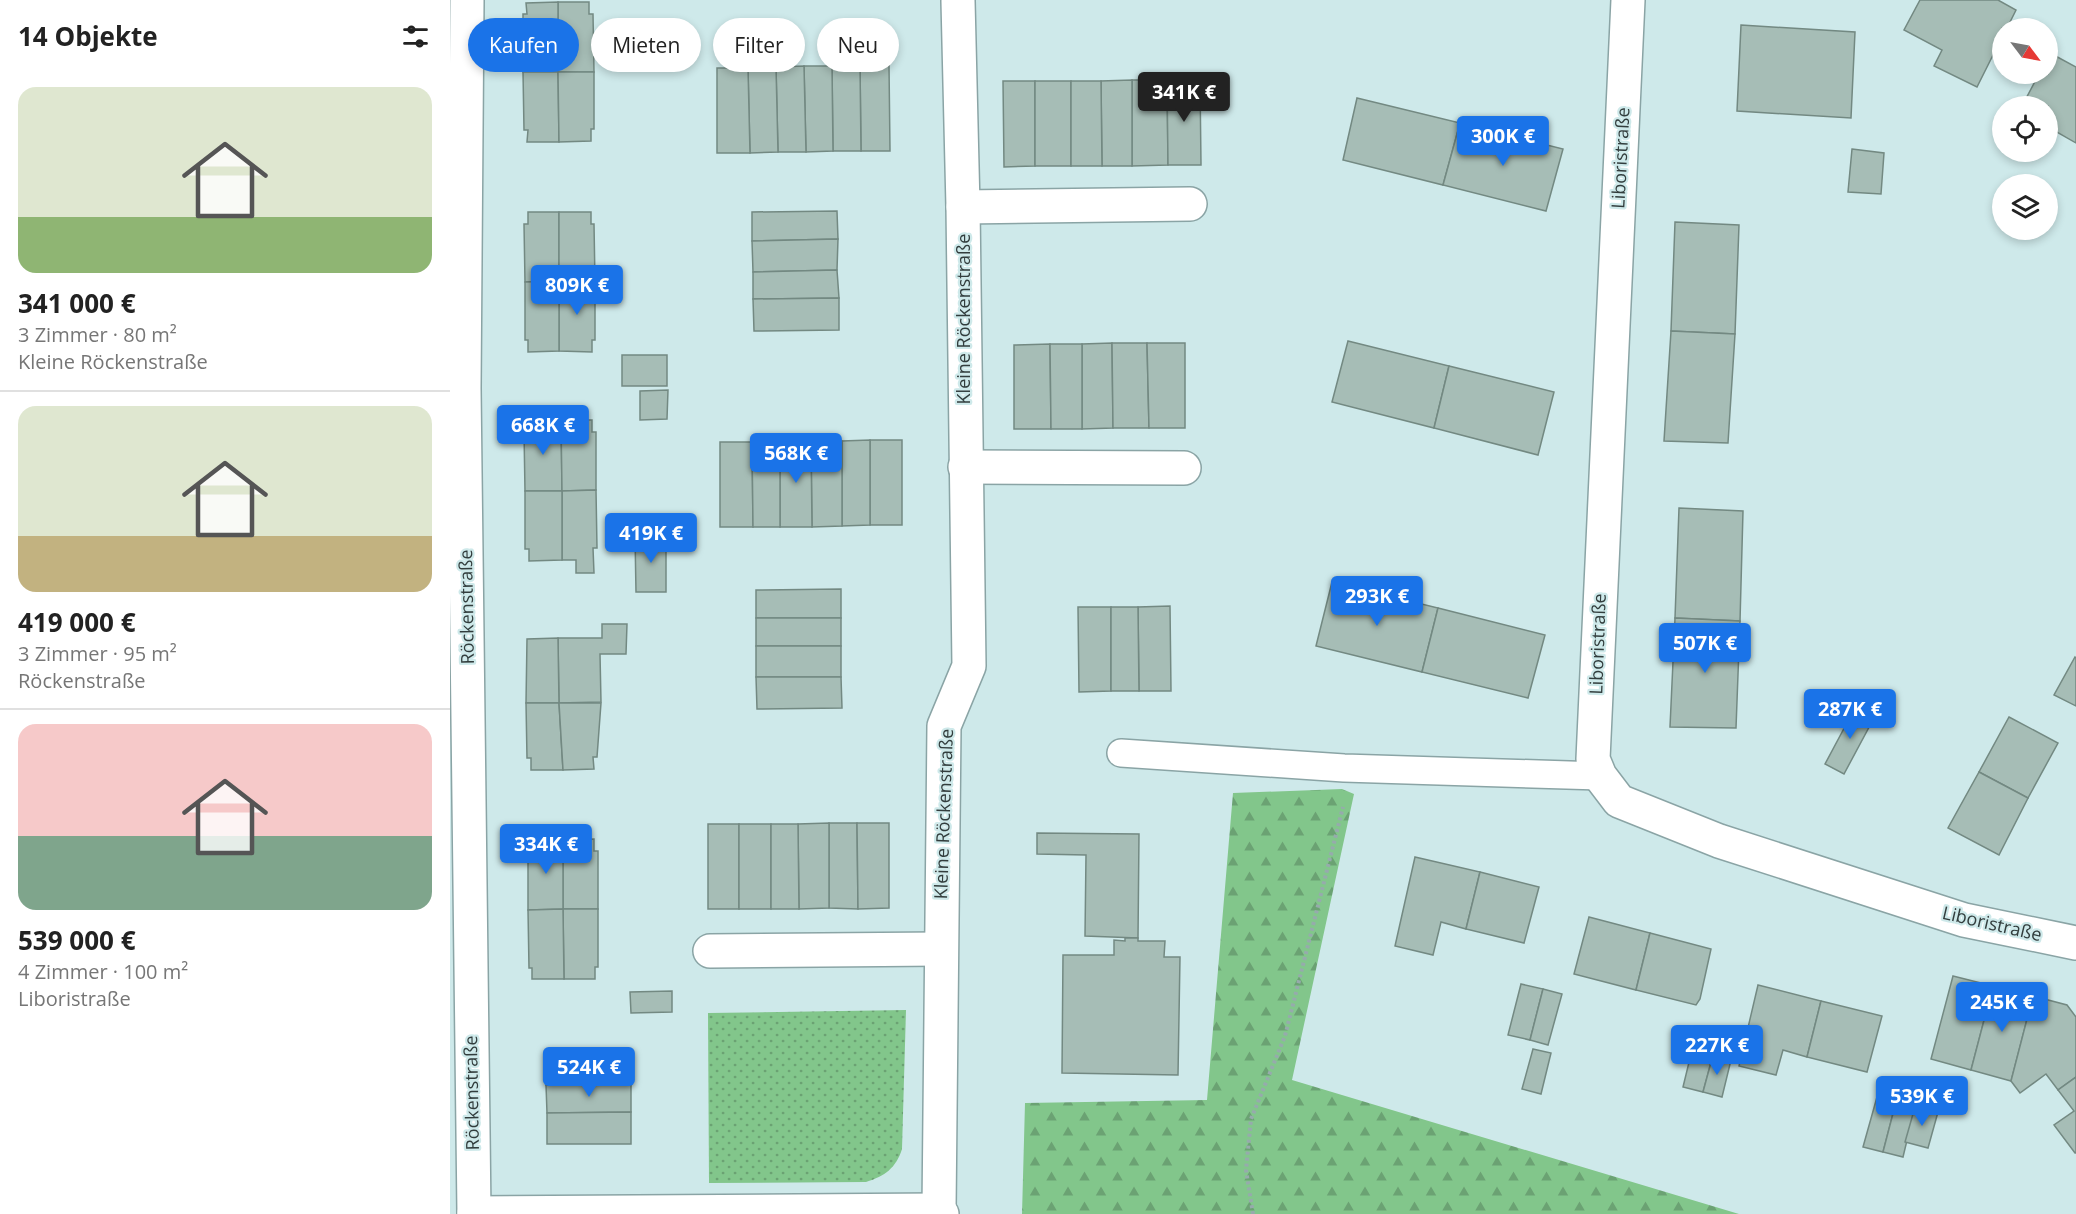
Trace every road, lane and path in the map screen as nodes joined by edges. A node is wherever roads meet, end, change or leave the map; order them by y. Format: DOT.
graph roads {
  1 [pos="467,0"];
  2 [pos="1628,0"];
  3 [pos="958,2"];
  4 [pos="1190,204"];
  5 [pos="963,207"];
  6 [pos="457,388"];
  7 [pos="965,467"];
  8 [pos="1184,468"];
  9 [pos="1121,753"];
  10 [pos="1353,768"];
  11 [pos="1600,776"];
  12 [pos="2076,943"];
  13 [pos="941,949"];
  14 [pos="710,951"];
  15 [pos="940,1212"];
  16 [pos="474,1214"];
  17 [pos="1253,1214"];
  1 -- 6 [label="street, Röckenstraße"];
  2 -- 11 [label="street, Liboristraße"];
  3 -- 5 [label="street, Kleine Röckenstraße"];
  4 -- 5 [label="street, Kleine Röckenstraße"];
  5 -- 7 [label="street, Kleine Röckenstraße"];
  6 -- 16 [label="street, Röckenstraße"];
  7 -- 8 [label="street"];
  7 -- 13 [label="street, Kleine Röckenstraße"];
  9 -- 10 [label="lane"];
  10 -- 11 [label="lane"];
  10 -- 17 [label="path"];
  11 -- 12 [label="street, Liboristraße"];
  13 -- 14 [label="street"];
  13 -- 15 [label="street, Kleine Röckenstraße"];
  15 -- 16 [label="street, Kleine Röckenstraße"];
}
